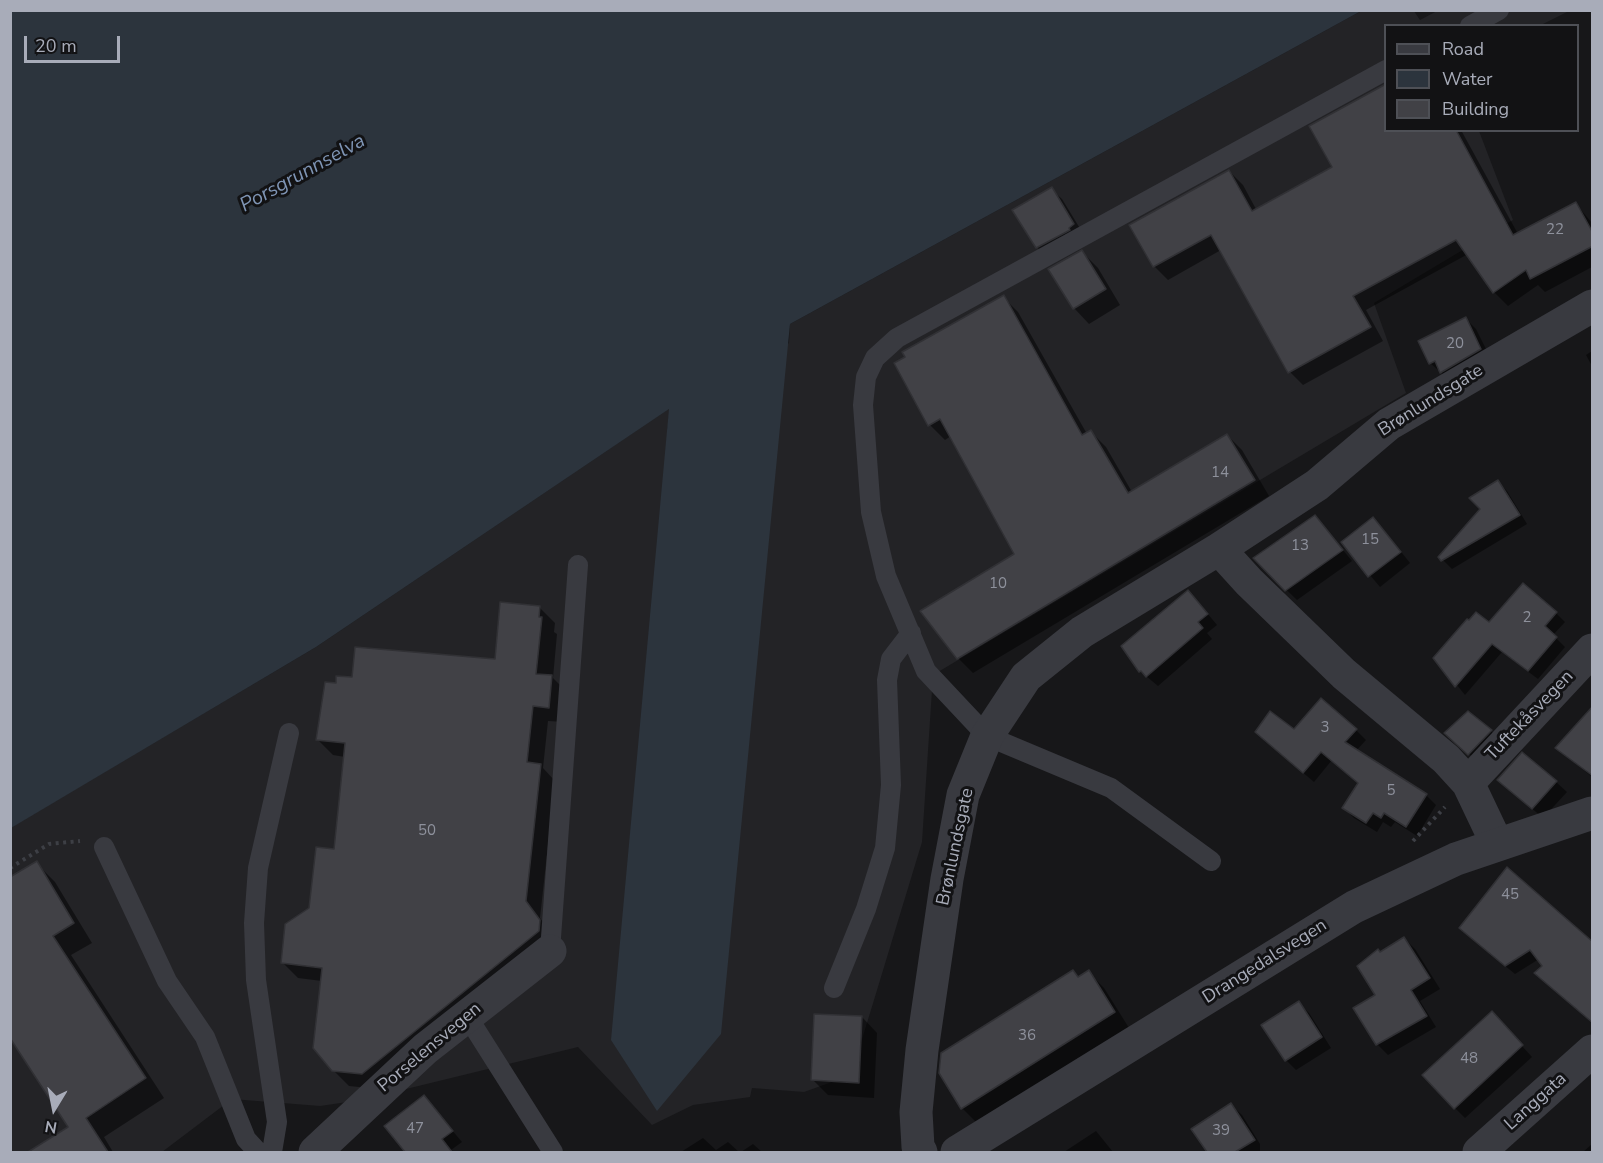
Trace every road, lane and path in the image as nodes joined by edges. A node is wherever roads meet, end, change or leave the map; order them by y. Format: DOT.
graph roads {
  1 [pos="1499,10"];
  2 [pos="1474,24"];
  3 [pos="1384,71"];
  4 [pos="1593,306"];
  5 [pos="1219,549"];
  6 [pos="578,565"];
  7 [pos="911,633"];
  8 [pos="1593,650"];
  9 [pos="289,733"];
  10 [pos="987,736"];
  11 [pos="1468,783"];
  12 [pos="1593,813"];
  13 [pos="1497,844"];
  14 [pos="104,847"];
  15 [pos="1211,861"];
  16 [pos="10,868"];
  17 [pos="550,951"];
  18 [pos="834,988"];
  19 [pos="467,1016"];
  20 [pos="1593,1051"];
  21 [pos="258,1152"];
  22 [pos="272,1152"];
  23 [pos="315,1152"];
  24 [pos="553,1152"];
  25 [pos="921,1152"];
  26 [pos="957,1152"];
  27 [pos="1479,1152"];
  1 -- 2 [label="lane"];
  3 -- 7 [label="lane"];
  4 -- 5 [label="street, Brønlundsgate"];
  5 -- 10 [label="street, Brønlundsgate"];
  5 -- 11 [label="street"];
  6 -- 17 [label="lane"];
  7 -- 10 [label="lane"];
  7 -- 18 [label="lane"];
  8 -- 11 [label="street, Tuftekåsvegen"];
  9 -- 22 [label="lane"];
  10 -- 15 [label="lane"];
  10 -- 25 [label="street, Brønlundsgate"];
  11 -- 13 [label="street"];
  12 -- 13 [label="street, Drangedalsvegen"];
  13 -- 26 [label="street, Drangedalsvegen"];
  14 -- 16 [label="path"];
  14 -- 21 [label="lane"];
  17 -- 19 [label="street, Porselensvegen"];
  19 -- 23 [label="street, Porselensvegen"];
  19 -- 24 [label="lane"];
  20 -- 27 [label="street, Langgata"];
}
